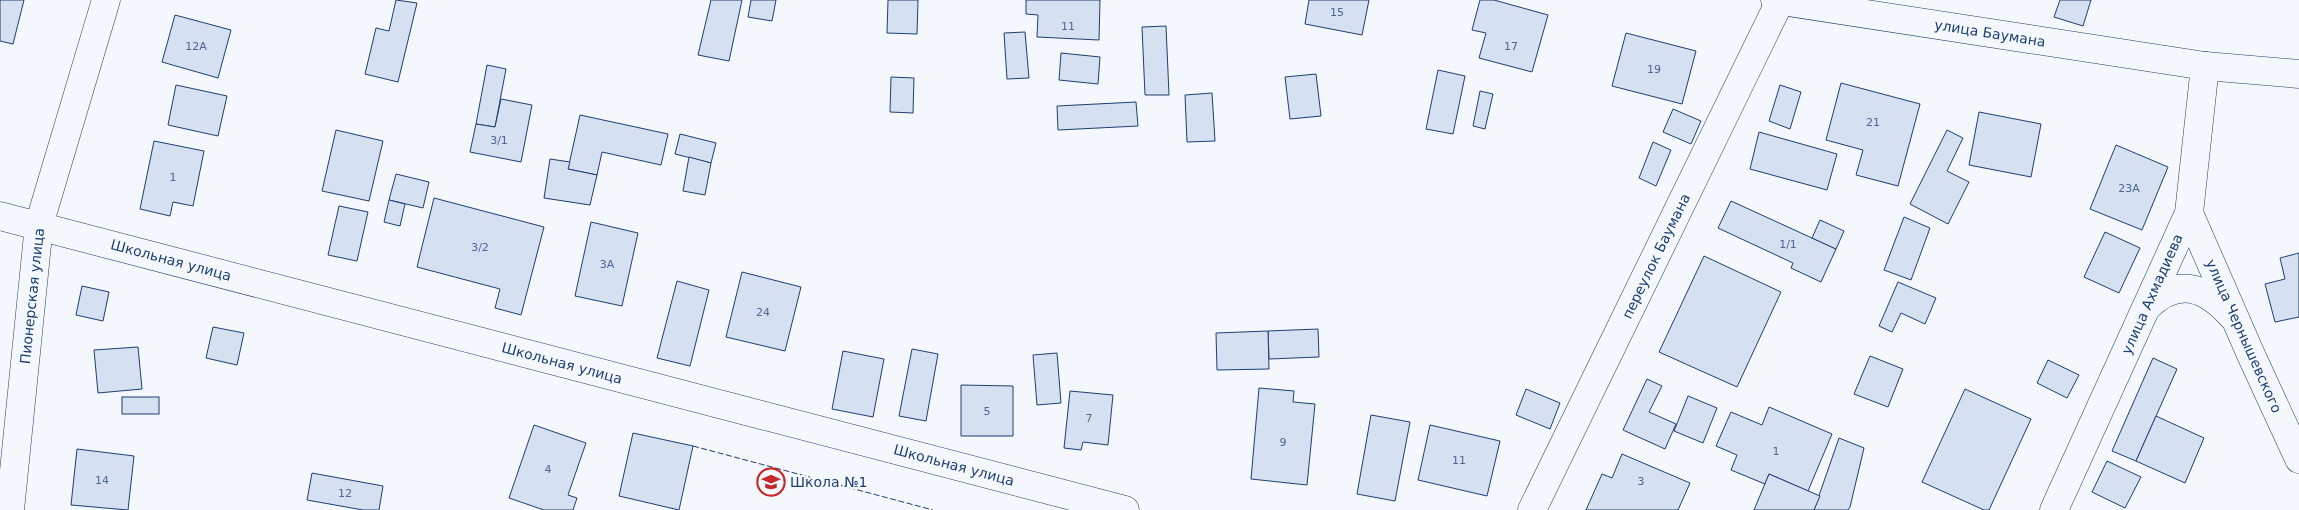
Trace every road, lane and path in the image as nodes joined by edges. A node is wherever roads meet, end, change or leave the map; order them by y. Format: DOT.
graph roads {
  1 [pos="106,0"];
  2 [pos="1777,1"];
  3 [pos="2205,66"];
  4 [pos="2299,74"];
  5 [pos="2189,213"];
  6 [pos="0,216"];
  7 [pos="39,226"];
  8 [pos="2146,307"];
  9 [pos="2236,321"];
  10 [pos="2299,458"];
  11 [pos="10,510"];
  12 [pos="1125,510"];
  13 [pos="1532,510"];
  14 [pos="2054,510"];
  1 -- 7 [label="street, Пионерская улица"];
  2 -- 3 [label="street, улица Баумана"];
  2 -- 13 [label="street, переулок Баумана"];
  3 -- 4 [label="street, улица Баумана"];
  3 -- 5 [label="street, улица Ахмадиева"];
  5 -- 8 [label="street, улица Ахмадиева"];
  5 -- 9 [label="street, улица Чернышевского"];
  6 -- 7 [label="street, Школьная улица"];
  7 -- 11 [label="street, Пионерская улица"];
  7 -- 12 [label="street, Школьная улица"];
  8 -- 9 [label="street"];
  8 -- 14 [label="street, улица Ахмадиева"];
  9 -- 10 [label="street, улица Чернышевского"];
}
